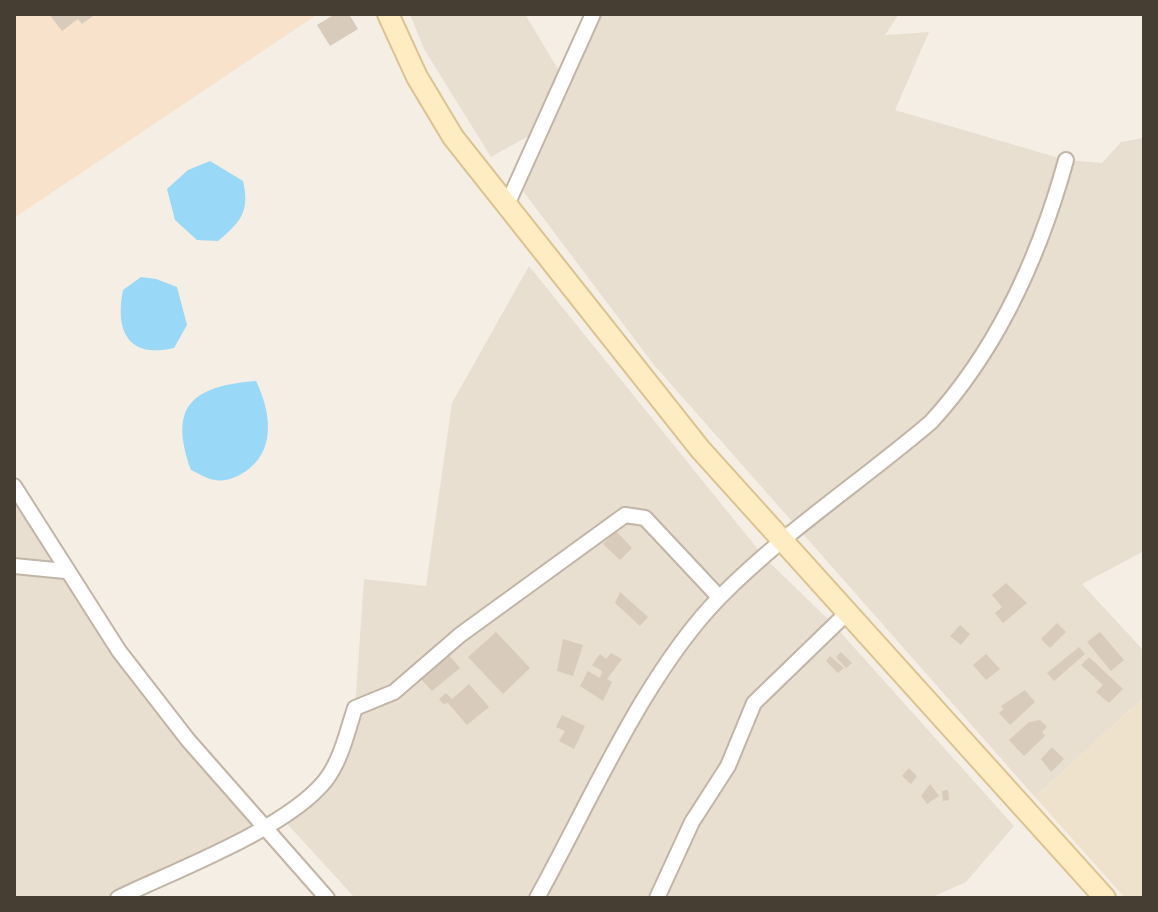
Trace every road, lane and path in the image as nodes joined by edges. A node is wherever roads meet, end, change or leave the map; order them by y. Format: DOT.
graph roads {
  1 [pos="388,14"];
  2 [pos="593,14"];
  3 [pos="1066,160"];
  4 [pos="506,207"];
  5 [pos="14,486"];
  6 [pos="785,541"];
  7 [pos="14,566"];
  8 [pos="65,571"];
  9 [pos="719,597"];
  10 [pos="849,611"];
  11 [pos="264,827"];
  12 [pos="118,898"];
  13 [pos="327,898"];
  14 [pos="537,898"];
  15 [pos="657,898"];
  16 [pos="1105,898"];
  1 -- 4 [label="main road"];
  2 -- 4 [label="street"];
  3 -- 6 [label="street"];
  4 -- 6 [label="main road"];
  5 -- 8 [label="street"];
  6 -- 9 [label="street"];
  6 -- 10 [label="main road"];
  7 -- 8 [label="street"];
  8 -- 11 [label="street"];
  9 -- 11 [label="street"];
  9 -- 14 [label="street"];
  10 -- 15 [label="street"];
  10 -- 16 [label="main road"];
  11 -- 12 [label="street"];
  11 -- 13 [label="street"];
}
